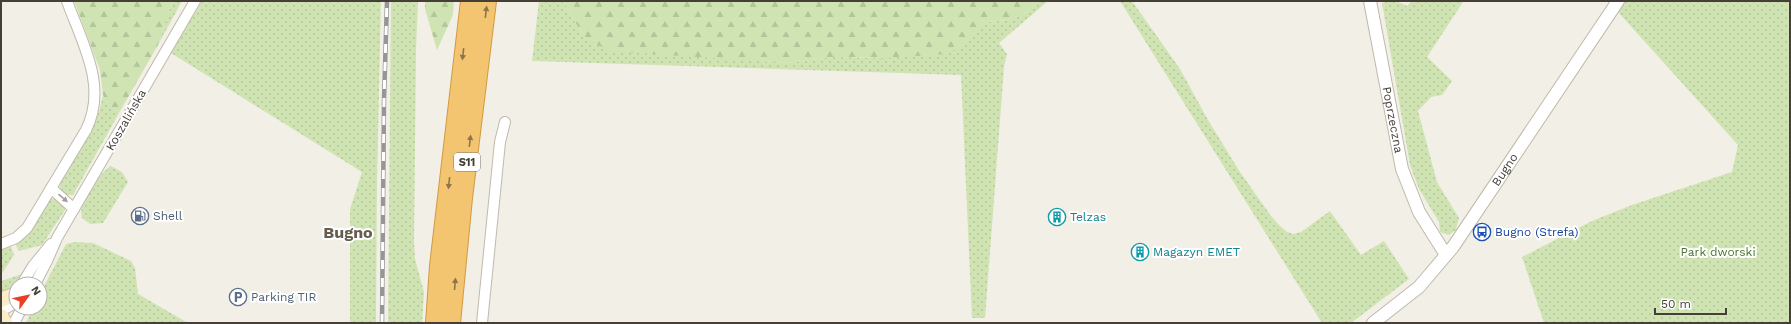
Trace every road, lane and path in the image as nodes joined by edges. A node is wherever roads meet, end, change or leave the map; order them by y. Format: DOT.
graph roads {
  1 [pos="67,1"];
  2 [pos="195,1"];
  3 [pos="470,1"];
  4 [pos="487,1"];
  5 [pos="1370,1"];
  6 [pos="1618,1"];
  7 [pos="505,122"];
  8 [pos="51,188"];
  9 [pos="74,208"];
  10 [pos="57,238"];
  11 [pos="1,244"];
  12 [pos="1446,255"];
  13 [pos="27,276"];
  14 [pos="39,276"];
  15 [pos="1,316"];
  16 [pos="5,323"];
  17 [pos="435,323"];
  18 [pos="451,323"];
  19 [pos="482,323"];
  20 [pos="1373,323"];
  1 -- 8 [label="street"];
  2 -- 9 [label="street, Koszalińska"];
  3 -- 17 [label="highway, S11, one-way"];
  18 -- 4 [label="highway, S11, one-way"];
  5 -- 12 [label="street, Poprzeczna"];
  6 -- 12 [label="street, Bugno"];
  7 -- 19 [label="street"];
  8 -- 9 [label="street, one-way"];
  8 -- 11 [label="street"];
  9 -- 10 [label="street, Koszalińska"];
  10 -- 13 [label="street, Koszalińska"];
  10 -- 14 [label="street, Koszalińska"];
  12 -- 20 [label="street, Bugno"];
  15 -- 16 [label="main road"];
}
